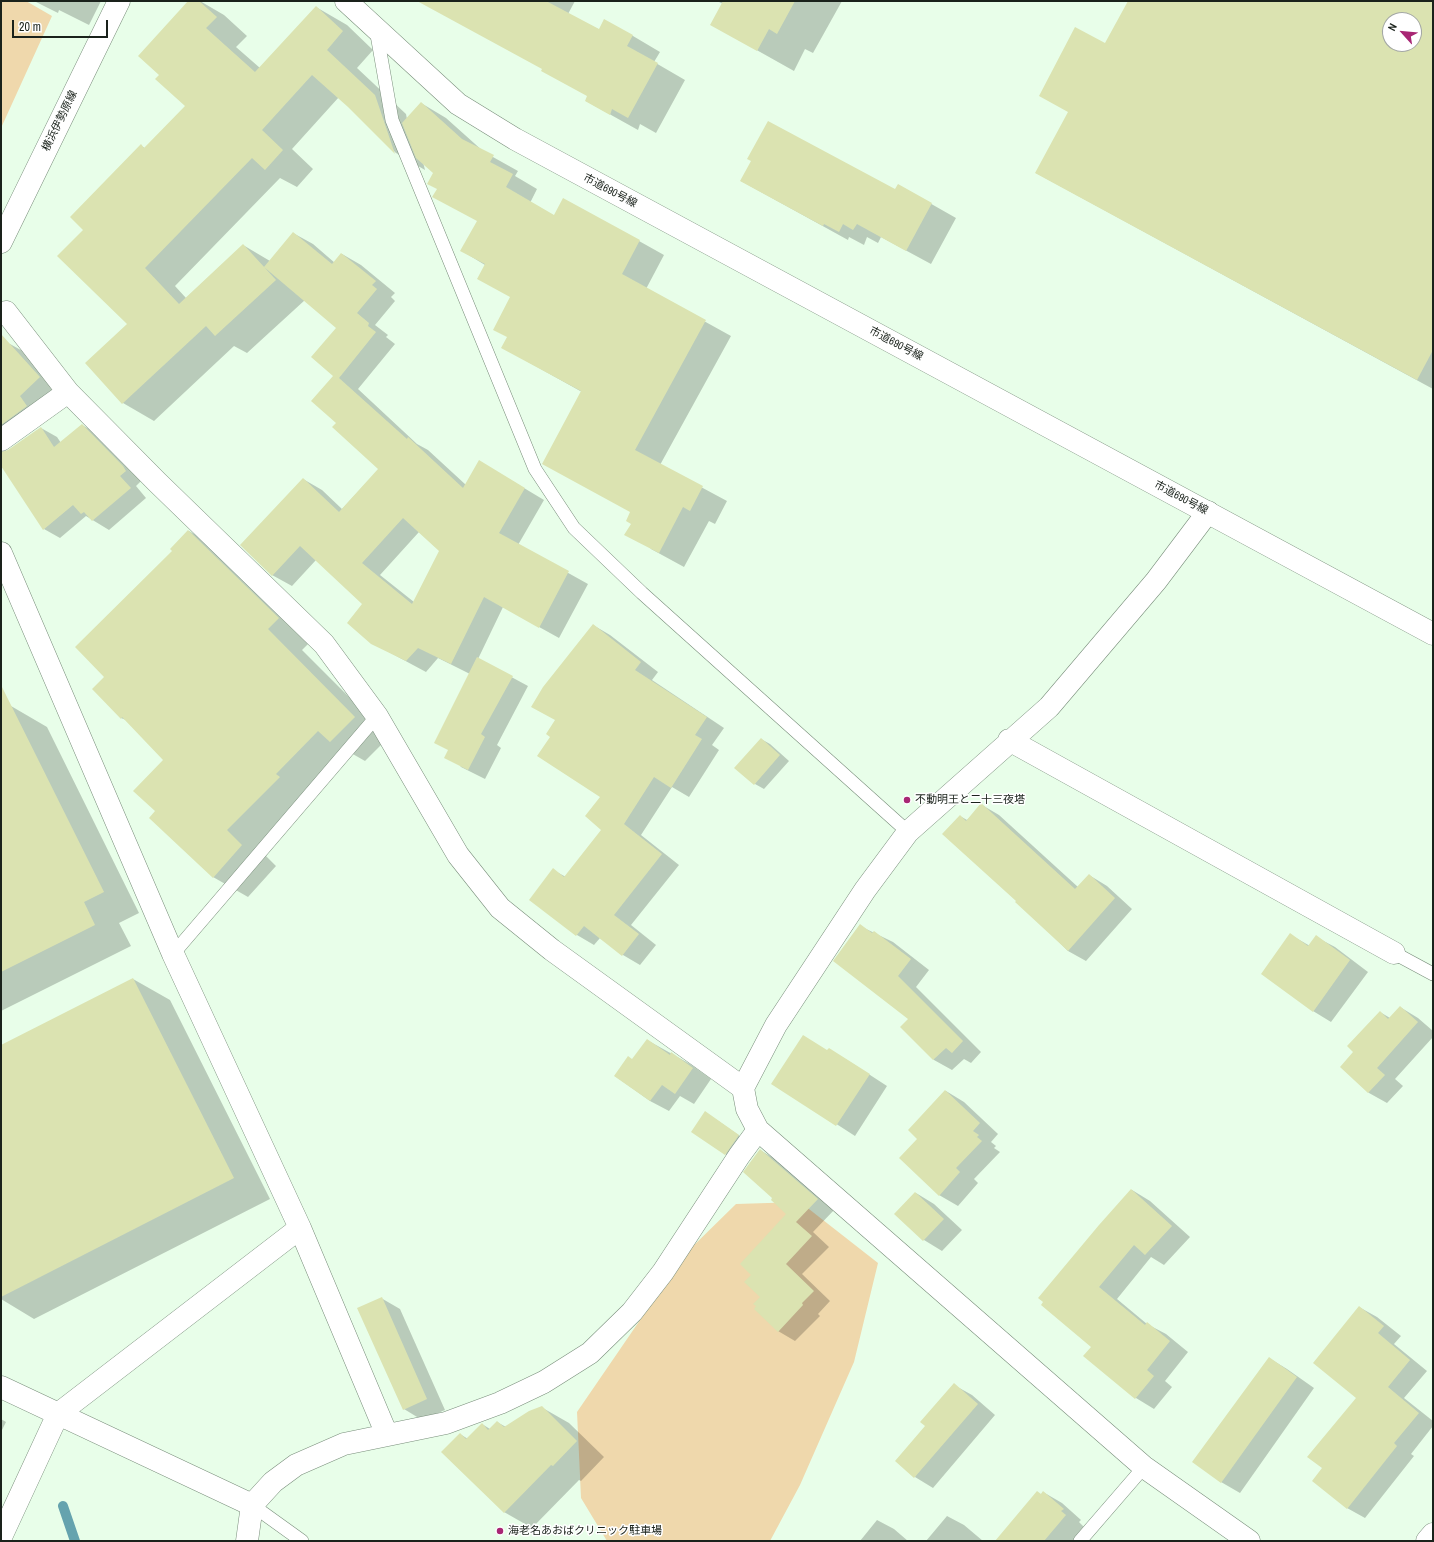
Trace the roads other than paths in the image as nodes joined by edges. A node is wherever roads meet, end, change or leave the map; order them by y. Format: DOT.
graph roads {
  1 [pos="119,1"];
  2 [pos="346,1"];
  3 [pos="376,29"];
  4 [pos="1,242"];
  5 [pos="6,312"];
  6 [pos="68,392"];
  7 [pos="1,440"];
  8 [pos="1208,512"];
  9 [pos="1,553"];
  10 [pos="1433,634"];
  11 [pos="377,716"];
  12 [pos="1009,740"];
  13 [pos="908,832"];
  14 [pos="1394,953"];
  15 [pos="173,954"];
  16 [pos="1433,974"];
  17 [pos="743,1088"];
  18 [pos="758,1130"];
  19 [pos="300,1228"];
  20 [pos="1,1387"];
  21 [pos="58,1414"];
  22 [pos="387,1435"];
  23 [pos="1144,1467"];
  24 [pos="252,1505"];
  25 [pos="1433,1534"];
  26 [pos="1,1537"];
  27 [pos="247,1541"];
  28 [pos="302,1541"];
  29 [pos="1080,1541"];
  30 [pos="1249,1541"];
  31 [pos="1427,1541"];
  1 -- 4 [label="street, 横浜伊勢原線"];
  2 -- 3 [label="street, 市道690号線"];
  3 -- 8 [label="street, 市道690号線"];
  3 -- 13 [label="lane"];
  5 -- 6 [label="street"];
  6 -- 7 [label="street"];
  6 -- 11 [label="street"];
  8 -- 10 [label="street, 市道690号線"];
  8 -- 12 [label="street"];
  9 -- 15 [label="street"];
  11 -- 15 [label="lane"];
  11 -- 17 [label="street"];
  12 -- 13 [label="street"];
  12 -- 14 [label="street"];
  13 -- 17 [label="street"];
  14 -- 16 [label="lane"];
  15 -- 19 [label="street"];
  17 -- 18 [label="street"];
  18 -- 22 [label="street"];
  18 -- 23 [label="street"];
  19 -- 21 [label="street"];
  19 -- 22 [label="street"];
  20 -- 21 [label="street"];
  21 -- 24 [label="street"];
  21 -- 26 [label="street"];
  22 -- 24 [label="street"];
  23 -- 29 [label="lane"];
  23 -- 30 [label="street"];
  24 -- 27 [label="street"];
  24 -- 28 [label="lane"];
  25 -- 31 [label="street"];
}
